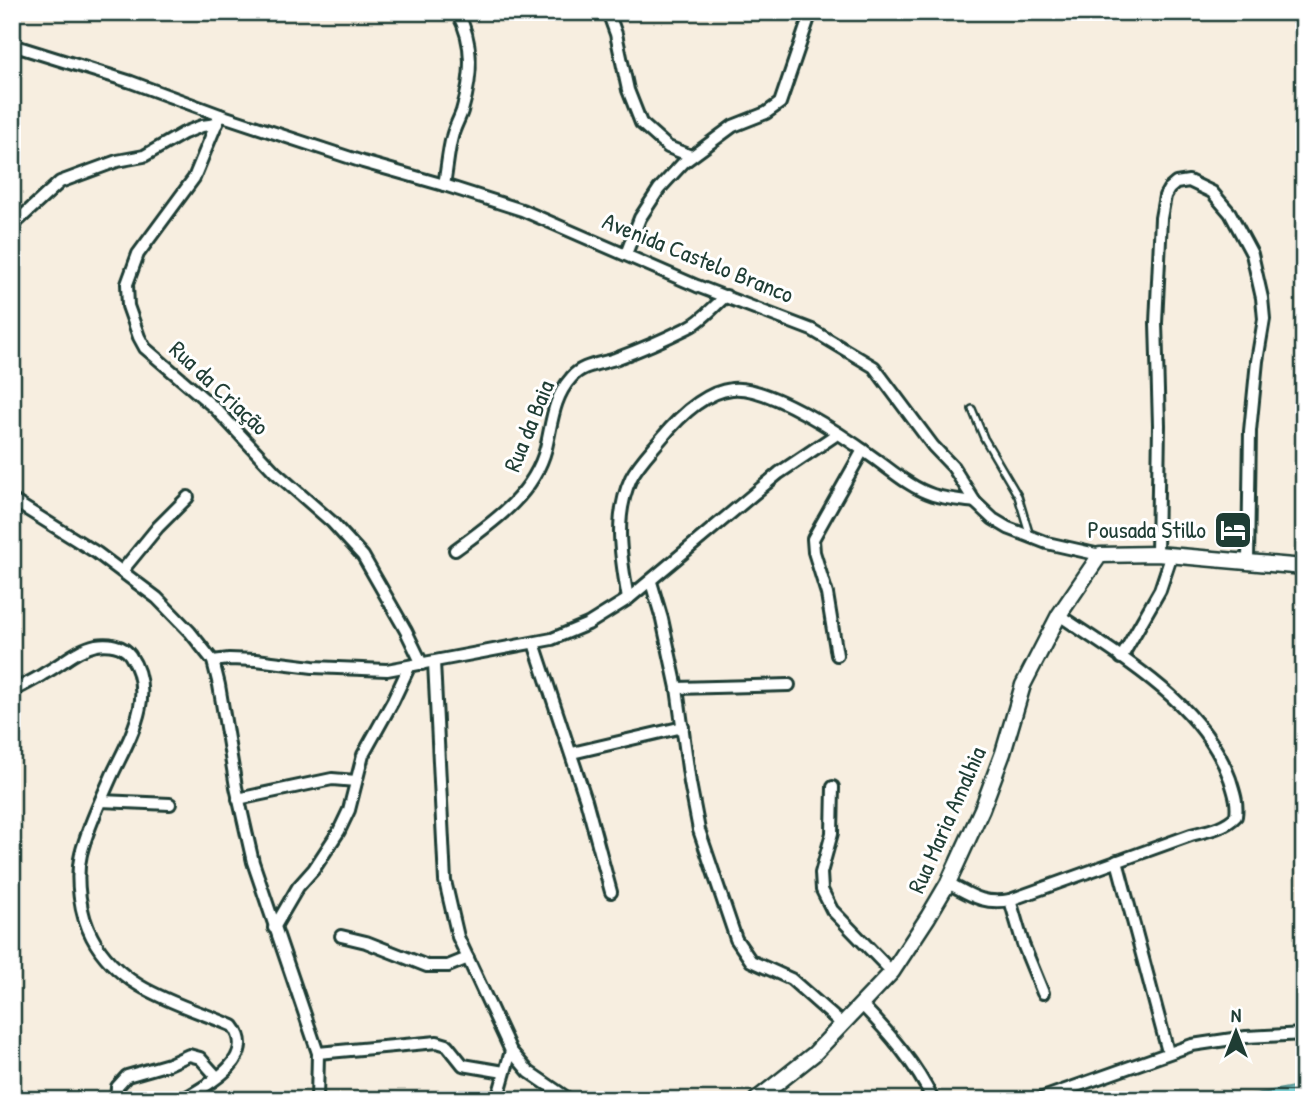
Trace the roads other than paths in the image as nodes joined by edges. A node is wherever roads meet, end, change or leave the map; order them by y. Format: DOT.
graph roads {
  1 [pos="457,12"];
  2 [pos="608,12"];
  3 [pos="811,12"];
  4 [pos="12,46"];
  5 [pos="219,120"];
  6 [pos="691,156"];
  7 [pos="444,184"];
  8 [pos="12,226"];
  9 [pos="626,254"];
  10 [pos="726,296"];
  11 [pos="972,409"];
  12 [pos="838,434"];
  13 [pos="863,450"];
  14 [pos="188,498"];
  15 [pos="12,500"];
  16 [pos="975,502"];
  17 [pos="1030,536"];
  18 [pos="455,550"];
  19 [pos="1165,554"];
  20 [pos="1100,555"];
  21 [pos="1248,561"];
  22 [pos="1304,567"];
  23 [pos="122,571"];
  24 [pos="651,582"];
  25 [pos="628,598"];
  26 [pos="1059,615"];
  27 [pos="534,643"];
  28 [pos="837,655"];
  29 [pos="1121,658"];
  30 [pos="213,661"];
  31 [pos="434,662"];
  32 [pos="422,664"];
  33 [pos="409,667"];
  34 [pos="789,685"];
  35 [pos="677,688"];
  36 [pos="12,691"];
  37 [pos="682,727"];
  38 [pos="572,754"];
  39 [pos="356,781"];
  40 [pos="833,787"];
  41 [pos="238,799"];
  42 [pos="101,801"];
  43 [pos="170,804"];
  44 [pos="1117,861"];
  45 [pos="948,883"];
  46 [pos="611,892"];
  47 [pos="1010,901"];
  48 [pos="274,928"];
  49 [pos="341,936"];
  50 [pos="468,958"];
  51 [pos="892,972"];
  52 [pos="1043,993"];
  53 [pos="862,1004"];
  54 [pos="843,1025"];
  55 [pos="1304,1034"];
  56 [pos="511,1051"];
  57 [pos="1168,1052"];
  58 [pos="318,1053"];
  59 [pos="504,1072"];
  60 [pos="217,1077"];
  61 [pos="116,1100"];
  62 [pos="182,1100"];
  63 [pos="317,1100"];
  64 [pos="497,1100"];
  65 [pos="570,1100"];
  66 [pos="756,1100"];
  67 [pos="933,1100"];
  68 [pos="1037,1100"];
  1 -- 7 [label="street"];
  2 -- 6 [label="street"];
  3 -- 6 [label="street"];
  4 -- 5 [label="street, Avenida Castelo Branco"];
  5 -- 7 [label="street, Avenida Castelo Branco"];
  5 -- 8 [label="street"];
  5 -- 32 [label="street, Rua da Criação"];
  6 -- 9 [label="street"];
  7 -- 9 [label="street, Avenida Castelo Branco"];
  9 -- 10 [label="street, Avenida Castelo Branco"];
  10 -- 16 [label="street, Avenida Castelo Branco"];
  10 -- 18 [label="street, Rua da Baia"];
  11 -- 17 [label="lane"];
  12 -- 13 [label="street"];
  12 -- 24 [label="street"];
  12 -- 25 [label="street"];
  13 -- 16 [label="street"];
  13 -- 28 [label="street"];
  14 -- 23 [label="street"];
  15 -- 23 [label="street"];
  16 -- 17 [label="street, Avenida Castelo Branco"];
  17 -- 20 [label="street, Avenida Castelo Branco"];
  19 -- 20 [label="street, Avenida Castelo Branco"];
  19 -- 21 [label="street, Avenida Castelo Branco"];
  19 -- 21 [label="street"];
  19 -- 29 [label="street"];
  20 -- 26 [label="street, Rua Maria Amalhia"];
  21 -- 22 [label="street, Avenida Castelo Branco"];
  23 -- 30 [label="street"];
  24 -- 25 [label="street"];
  24 -- 35 [label="street"];
  25 -- 27 [label="street"];
  26 -- 29 [label="street"];
  26 -- 45 [label="street, Rua Maria Amalhia"];
  27 -- 31 [label="street"];
  27 -- 38 [label="street"];
  29 -- 44 [label="street"];
  30 -- 33 [label="street"];
  30 -- 41 [label="street"];
  31 -- 32 [label="street"];
  31 -- 50 [label="street"];
  32 -- 33 [label="street"];
  33 -- 39 [label="street"];
  34 -- 35 [label="street"];
  35 -- 37 [label="street"];
  36 -- 42 [label="street"];
  37 -- 38 [label="street"];
  37 -- 54 [label="street"];
  38 -- 46 [label="street"];
  39 -- 41 [label="street"];
  39 -- 48 [label="street"];
  40 -- 51 [label="street"];
  41 -- 48 [label="street"];
  42 -- 43 [label="street"];
  42 -- 60 [label="street"];
  44 -- 47 [label="street"];
  44 -- 57 [label="street"];
  45 -- 47 [label="street"];
  45 -- 51 [label="street, Rua Maria Amalhia"];
  47 -- 52 [label="street"];
  48 -- 58 [label="street"];
  49 -- 50 [label="street"];
  50 -- 56 [label="street"];
  51 -- 53 [label="street, Rua Maria Amalhia"];
  53 -- 54 [label="street, Rua Maria Amalhia"];
  53 -- 67 [label="street"];
  54 -- 66 [label="street, Rua Maria Amalhia"];
  55 -- 57 [label="street"];
  56 -- 59 [label="street"];
  56 -- 65 [label="street"];
  57 -- 68 [label="street"];
  58 -- 59 [label="street"];
  58 -- 63 [label="street"];
  59 -- 64 [label="street"];
  60 -- 61 [label="street"];
  60 -- 62 [label="street"];
}
